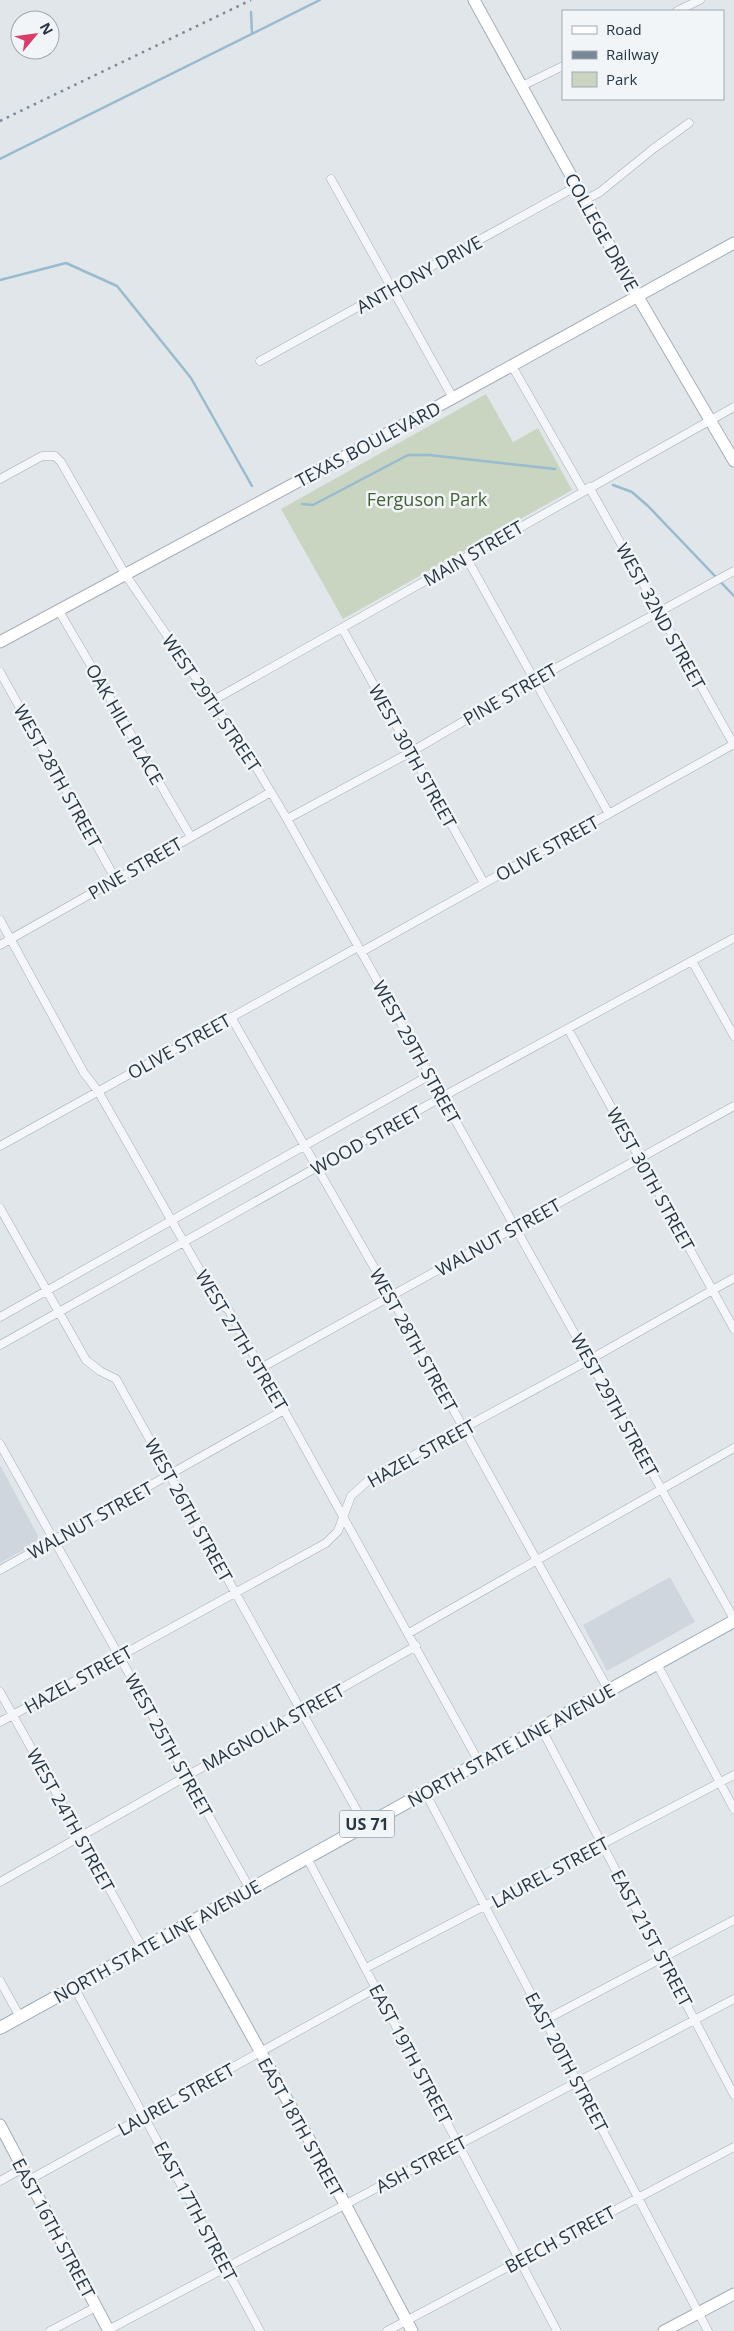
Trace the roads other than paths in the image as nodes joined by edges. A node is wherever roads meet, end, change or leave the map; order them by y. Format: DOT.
graph roads {
  1 [pos="474,0"];
  2 [pos="700,0"];
  3 [pos="679,10"];
  4 [pos="562,66"];
  5 [pos="522,86"];
  6 [pos="689,123"];
  7 [pos="330,179"];
  8 [pos="577,186"];
  9 [pos="585,200"];
  10 [pos="734,244"];
  11 [pos="392,289"];
  12 [pos="638,297"];
  13 [pos="260,361"];
  14 [pos="512,366"];
  15 [pos="453,398"];
  16 [pos="734,407"];
  17 [pos="710,420"];
  18 [pos="734,461"];
  19 [pos="0,479"];
  20 [pos="586,489"];
  21 [pos="466,557"];
  22 [pos="734,571"];
  23 [pos="125,574"];
  24 [pos="59,611"];
  25 [pos="659,612"];
  26 [pos="342,628"];
  27 [pos="0,642"];
  28 [pos="0,672"];
  29 [pos="534,680"];
  30 [pos="212,701"];
  31 [pos="734,744"];
  32 [pos="411,752"];
  33 [pos="271,792"];
  34 [pos="609,814"];
  35 [pos="287,820"];
  36 [pos="191,837"];
  37 [pos="116,880"];
  38 [pos="484,883"];
  39 [pos="0,920"];
  40 [pos="734,938"];
  41 [pos="10,939"];
  42 [pos="0,945"];
  43 [pos="360,949"];
  44 [pos="692,961"];
  45 [pos="231,1017"];
  46 [pos="568,1029"];
  47 [pos="734,1036"];
  48 [pos="430,1075"];
  49 [pos="98,1092"];
  50 [pos="442,1097"];
  51 [pos="734,1106"];
  52 [pos="0,1146"];
  53 [pos="304,1148"];
  54 [pos="639,1158"];
  55 [pos="316,1168"];
  56 [pos="0,1208"];
  57 [pos="172,1219"];
  58 [pos="515,1227"];
  59 [pos="185,1241"];
  60 [pos="734,1278"];
  61 [pos="712,1290"];
  62 [pos="46,1291"];
  63 [pos="391,1297"];
  64 [pos="57,1312"];
  65 [pos="0,1317"];
  66 [pos="734,1330"];
  67 [pos="0,1345"];
  68 [pos="589,1360"];
  69 [pos="261,1368"];
  70 [pos="284,1410"];
  71 [pos="464,1429"];
  72 [pos="0,1444"];
  73 [pos="734,1448"];
  74 [pos="170,1475"];
  75 [pos="661,1489"];
  76 [pos="343,1516"];
  77 [pos="53,1540"];
  78 [pos="537,1561"];
  79 [pos="0,1570"];
  80 [pos="235,1592"];
  81 [pos="734,1620"];
  82 [pos="409,1633"];
  83 [pos="416,1646"];
  84 [pos="118,1656"];
  85 [pos="657,1664"];
  86 [pos="609,1691"];
  87 [pos="0,1692"];
  88 [pos="301,1712"];
  89 [pos="13,1716"];
  90 [pos="0,1722"];
  91 [pos="541,1728"];
  92 [pos="480,1762"];
  93 [pos="186,1776"];
  94 [pos="734,1776"];
  95 [pos="720,1783"];
  96 [pos="425,1792"];
  97 [pos="734,1809"];
  98 [pos="365,1826"];
  99 [pos="81,1838"];
  100 [pos="602,1844"];
  101 [pos="307,1858"];
  102 [pos="0,1882"];
  103 [pos="250,1889"];
  104 [pos="485,1906"];
  105 [pos="734,1920"];
  106 [pos="189,1923"];
  107 [pos="142,1949"];
  108 [pos="662,1958"];
  109 [pos="366,1968"];
  110 [pos="0,1981"];
  111 [pos="74,1987"];
  112 [pos="376,1988"];
  113 [pos="734,1999"];
  114 [pos="20,2017"];
  115 [pos="545,2020"];
  116 [pos="694,2020"];
  117 [pos="0,2028"];
  118 [pos="260,2052"];
  119 [pos="577,2082"];
  120 [pos="734,2095"];
  121 [pos="145,2116"];
  122 [pos="0,2124"];
  123 [pos="459,2144"];
  124 [pos="734,2147"];
  125 [pos="22,2168"];
  126 [pos="29,2180"];
  127 [pos="0,2181"];
  128 [pos="638,2198"];
  129 [pos="345,2204"];
  130 [pos="520,2260"];
  131 [pos="227,2267"];
  132 [pos="734,2294"];
  133 [pos="96,2307"];
  134 [pos="698,2313"];
  135 [pos="409,2326"];
  136 [pos="108,2330"];
  137 [pos="50,2331"];
  138 [pos="260,2331"];
  139 [pos="387,2331"];
  140 [pos="557,2331"];
  141 [pos="664,2331"];
  142 [pos="708,2331"];
  1 -- 5 [label="street, COLLEGE DRIVE"];
  2 -- 3 [label="street"];
  4 -- 5 [label="street"];
  5 -- 8 [label="street, COLLEGE DRIVE"];
  6 -- 9 [label="street"];
  7 -- 11 [label="street"];
  8 -- 9 [label="street, COLLEGE DRIVE"];
  8 -- 11 [label="street, ANTHONY DRIVE"];
  9 -- 12 [label="street, COLLEGE DRIVE"];
  10 -- 12 [label="street, TEXAS BOULEVARD"];
  11 -- 13 [label="street, ANTHONY DRIVE"];
  11 -- 15 [label="street"];
  12 -- 14 [label="street, TEXAS BOULEVARD"];
  12 -- 17 [label="street, COLLEGE DRIVE"];
  14 -- 15 [label="street, TEXAS BOULEVARD"];
  14 -- 20 [label="street, WEST 32ND STREET"];
  15 -- 23 [label="street, TEXAS BOULEVARD"];
  16 -- 17 [label="street, MAIN STREET"];
  17 -- 18 [label="street, COLLEGE DRIVE"];
  17 -- 20 [label="street, MAIN STREET"];
  19 -- 23 [label="street, WEST 29TH STREET"];
  20 -- 21 [label="street, MAIN STREET"];
  20 -- 25 [label="street, WEST 32ND STREET"];
  21 -- 26 [label="street, MAIN STREET"];
  21 -- 29 [label="street"];
  22 -- 25 [label="street, PINE STREET"];
  23 -- 24 [label="street, TEXAS BOULEVARD"];
  23 -- 30 [label="street, WEST 29TH STREET"];
  24 -- 27 [label="street, TEXAS BOULEVARD"];
  24 -- 36 [label="street, OAK HILL PLACE"];
  25 -- 29 [label="street, PINE STREET"];
  25 -- 31 [label="street, WEST 32ND STREET"];
  26 -- 30 [label="street, MAIN STREET"];
  26 -- 32 [label="street, WEST 30TH STREET"];
  28 -- 37 [label="street, WEST 28TH STREET"];
  29 -- 32 [label="street, PINE STREET"];
  29 -- 34 [label="street"];
  30 -- 33 [label="street, WEST 29TH STREET"];
  31 -- 34 [label="street, OLIVE STREET"];
  32 -- 35 [label="street, PINE STREET"];
  32 -- 38 [label="street, WEST 30TH STREET"];
  33 -- 35 [label="street, WEST 29TH STREET"];
  33 -- 36 [label="street, PINE STREET"];
  34 -- 38 [label="street, OLIVE STREET"];
  35 -- 43 [label="street, WEST 29TH STREET"];
  36 -- 37 [label="street, PINE STREET"];
  37 -- 41 [label="street, PINE STREET"];
  38 -- 43 [label="street, OLIVE STREET"];
  39 -- 41 [label="street, WEST 27TH STREET"];
  40 -- 44 [label="street, WOOD STREET"];
  41 -- 42 [label="street, PINE STREET"];
  41 -- 49 [label="street, WEST 27TH STREET"];
  43 -- 45 [label="street, OLIVE STREET"];
  43 -- 48 [label="street, WEST 29TH STREET"];
  44 -- 46 [label="street, WOOD STREET"];
  44 -- 47 [label="street"];
  45 -- 49 [label="street, OLIVE STREET"];
  45 -- 53 [label="street, WEST 28TH STREET"];
  46 -- 50 [label="street, WOOD STREET"];
  46 -- 54 [label="street, WEST 30TH STREET"];
  48 -- 50 [label="street, WEST 29TH STREET"];
  48 -- 53 [label="street, WOOD STREET"];
  49 -- 52 [label="street, OLIVE STREET"];
  49 -- 57 [label="street, WEST 27TH STREET"];
  50 -- 55 [label="street, WOOD STREET"];
  50 -- 58 [label="street, WEST 29TH STREET"];
  51 -- 54 [label="street, WALNUT STREET"];
  53 -- 55 [label="street, WEST 28TH STREET"];
  53 -- 57 [label="street, WOOD STREET"];
  54 -- 58 [label="street, WALNUT STREET"];
  54 -- 61 [label="street, WEST 30TH STREET"];
  55 -- 59 [label="street, WOOD STREET"];
  55 -- 63 [label="street, WEST 28TH STREET"];
  56 -- 62 [label="street, WEST 26TH STREET"];
  57 -- 59 [label="street, WEST 27TH STREET"];
  57 -- 62 [label="street, WOOD STREET"];
  58 -- 63 [label="street, WALNUT STREET"];
  58 -- 68 [label="street, WEST 29TH STREET"];
  59 -- 64 [label="street, WOOD STREET"];
  59 -- 69 [label="street, WEST 27TH STREET"];
  60 -- 61 [label="street, HAZEL STREET"];
  61 -- 66 [label="street, WEST 30TH STREET"];
  61 -- 68 [label="street, HAZEL STREET"];
  62 -- 64 [label="street, WEST 26TH STREET"];
  62 -- 65 [label="street, WOOD STREET"];
  63 -- 69 [label="street, WALNUT STREET"];
  63 -- 71 [label="street, WEST 28TH STREET"];
  64 -- 67 [label="street, WOOD STREET"];
  64 -- 74 [label="street, WEST 26TH STREET"];
  68 -- 71 [label="street, HAZEL STREET"];
  68 -- 75 [label="street, WEST 29TH STREET"];
  69 -- 70 [label="street, WEST 27TH STREET"];
  70 -- 74 [label="street, WALNUT STREET"];
  70 -- 76 [label="street, WEST 27TH STREET"];
  71 -- 76 [label="street, HAZEL STREET"];
  71 -- 78 [label="street, WEST 28TH STREET"];
  72 -- 77 [label="street, WEST 25TH STREET"];
  73 -- 75 [label="street"];
  74 -- 77 [label="street, WALNUT STREET"];
  74 -- 80 [label="street, WEST 26TH STREET"];
  75 -- 78 [label="street"];
  75 -- 81 [label="street, WEST 29TH STREET"];
  76 -- 80 [label="street, HAZEL STREET"];
  76 -- 82 [label="street, WEST 27TH STREET"];
  77 -- 79 [label="street, WALNUT STREET"];
  77 -- 84 [label="street, WEST 25TH STREET"];
  78 -- 82 [label="street"];
  78 -- 86 [label="street, WEST 28TH STREET"];
  80 -- 84 [label="street, HAZEL STREET"];
  80 -- 88 [label="street, WEST 26TH STREET"];
  81 -- 85 [label="main road, NORTH STATE LINE AVENUE / US 71"];
  82 -- 83 [label="street, WEST 27TH STREET"];
  83 -- 88 [label="street, MAGNOLIA STREET"];
  83 -- 92 [label="street, WEST 27TH STREET"];
  84 -- 89 [label="street, HAZEL STREET"];
  84 -- 93 [label="street, WEST 25TH STREET"];
  85 -- 86 [label="main road, NORTH STATE LINE AVENUE / US 71"];
  85 -- 95 [label="street"];
  86 -- 91 [label="main road, NORTH STATE LINE AVENUE / US 71"];
  87 -- 89 [label="street, WEST 24TH STREET"];
  88 -- 93 [label="street, MAGNOLIA STREET"];
  88 -- 98 [label="street, WEST 26TH STREET"];
  89 -- 90 [label="street, HAZEL STREET"];
  89 -- 99 [label="street, WEST 24TH STREET"];
  91 -- 92 [label="main road, NORTH STATE LINE AVENUE / US 71"];
  91 -- 100 [label="street, EAST 21ST STREET"];
  92 -- 96 [label="main road, NORTH STATE LINE AVENUE / US 71"];
  93 -- 99 [label="street, MAGNOLIA STREET"];
  93 -- 103 [label="street, WEST 25TH STREET"];
  94 -- 95 [label="street, LAUREL STREET"];
  95 -- 97 [label="street"];
  95 -- 100 [label="street, LAUREL STREET"];
  96 -- 98 [label="main road, NORTH STATE LINE AVENUE / US 71"];
  96 -- 104 [label="street, EAST 20TH STREET"];
  98 -- 101 [label="main road, NORTH STATE LINE AVENUE / US 71"];
  99 -- 102 [label="street, MAGNOLIA STREET"];
  99 -- 107 [label="street, WEST 24TH STREET"];
  100 -- 104 [label="street, LAUREL STREET"];
  100 -- 108 [label="street, EAST 21ST STREET"];
  101 -- 103 [label="main road, NORTH STATE LINE AVENUE / US 71"];
  101 -- 109 [label="street, EAST 19TH STREET"];
  103 -- 106 [label="main road, NORTH STATE LINE AVENUE / US 71"];
  104 -- 109 [label="street, LAUREL STREET"];
  104 -- 115 [label="street, EAST 20TH STREET"];
  105 -- 108 [label="street"];
  106 -- 107 [label="main road, NORTH STATE LINE AVENUE / US 71"];
  106 -- 118 [label="street, EAST 18TH STREET"];
  107 -- 111 [label="main road, NORTH STATE LINE AVENUE / US 71"];
  108 -- 115 [label="street"];
  108 -- 116 [label="street, EAST 21ST STREET"];
  109 -- 112 [label="street, EAST 19TH STREET"];
  110 -- 114 [label="street"];
  111 -- 114 [label="main road, NORTH STATE LINE AVENUE / US 71"];
  111 -- 121 [label="street, EAST 17TH STREET"];
  112 -- 118 [label="street, LAUREL STREET"];
  112 -- 123 [label="street, EAST 19TH STREET"];
  113 -- 116 [label="street, ASH STREET"];
  114 -- 117 [label="main road, NORTH STATE LINE AVENUE / US 71"];
  115 -- 119 [label="street, EAST 20TH STREET"];
  116 -- 119 [label="street, ASH STREET"];
  116 -- 120 [label="street, EAST 21ST STREET"];
  118 -- 121 [label="street, LAUREL STREET"];
  118 -- 129 [label="street, EAST 18TH STREET"];
  119 -- 123 [label="street, ASH STREET"];
  119 -- 128 [label="street, EAST 20TH STREET"];
  121 -- 126 [label="street, LAUREL STREET"];
  121 -- 131 [label="street, EAST 17TH STREET"];
  122 -- 125 [label="street, EAST 16TH STREET"];
  123 -- 129 [label="street, ASH STREET"];
  123 -- 130 [label="street, EAST 19TH STREET"];
  124 -- 128 [label="street, BEECH STREET"];
  125 -- 126 [label="street, EAST 16TH STREET"];
  125 -- 127 [label="street"];
  126 -- 133 [label="street, EAST 16TH STREET"];
  128 -- 130 [label="street, BEECH STREET"];
  128 -- 134 [label="street, EAST 20TH STREET"];
  129 -- 131 [label="street, ASH STREET"];
  129 -- 135 [label="street, EAST 18TH STREET"];
  130 -- 135 [label="street, BEECH STREET"];
  130 -- 140 [label="street, EAST 19TH STREET"];
  131 -- 136 [label="street, ASH STREET"];
  131 -- 138 [label="street, EAST 17TH STREET"];
  132 -- 134 [label="street"];
  133 -- 136 [label="street, EAST 16TH STREET"];
  133 -- 137 [label="street"];
  134 -- 141 [label="street"];
  134 -- 142 [label="street, EAST 20TH STREET"];
  135 -- 139 [label="street, BEECH STREET"];
}
